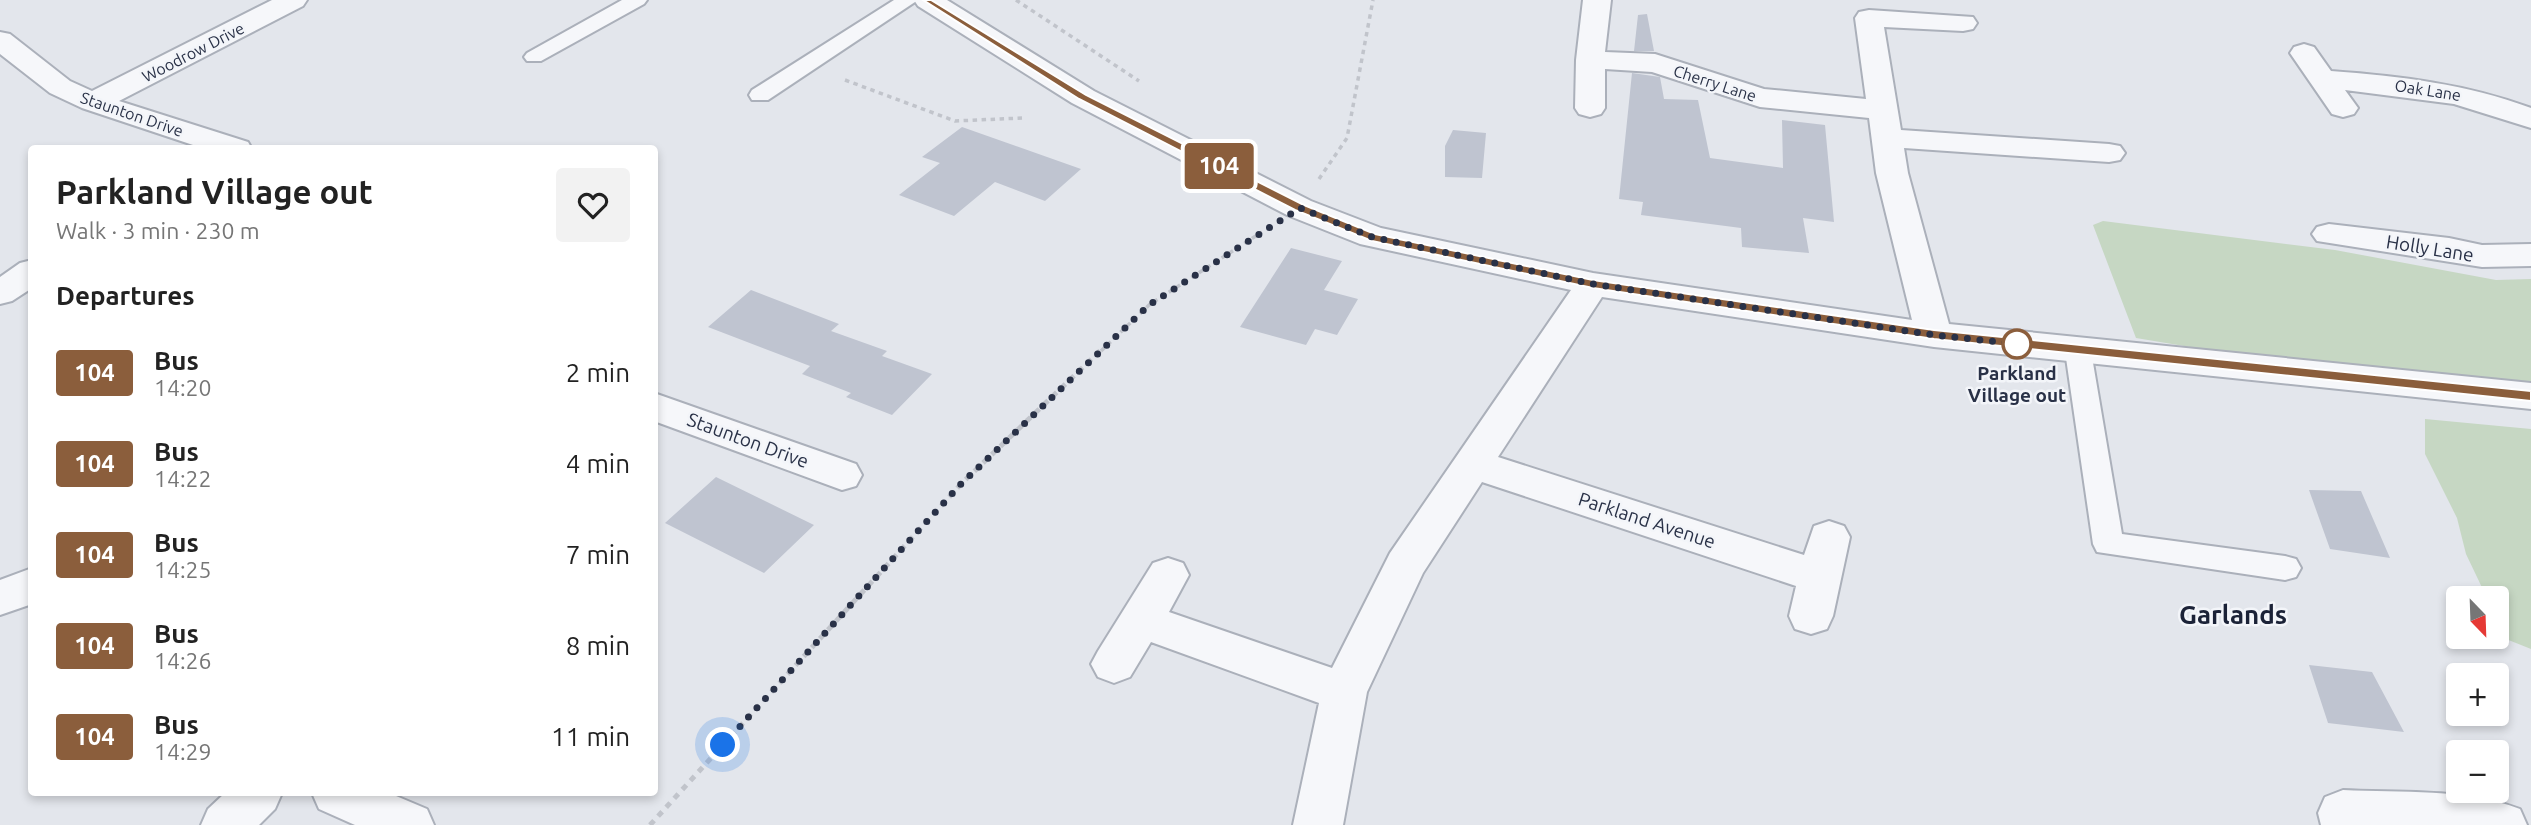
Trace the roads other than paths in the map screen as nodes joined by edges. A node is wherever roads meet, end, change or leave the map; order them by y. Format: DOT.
graph roads {
  1 [pos="293,0"];
  2 [pos="637,0"];
  3 [pos="908,0"];
  4 [pos="928,0"];
  5 [pos="1597,0"];
  6 [pos="1964,23"];
  7 [pos="0,40"];
  8 [pos="2304,53"];
  9 [pos="534,57"];
  10 [pos="1590,60"];
  11 [pos="2322,79"];
  12 [pos="760,95"];
  13 [pos="93,102"];
  14 [pos="1590,108"];
  15 [pos="2343,108"];
  16 [pos="2531,119"];
  17 [pos="1885,124"];
  18 [pos="223,145"];
  19 [pos="2109,153"];
  20 [pos="2329,234"];
  21 [pos="2531,255"];
  22 [pos="28,274"];
  23 [pos="1593,284"];
  24 [pos="0,293"];
  25 [pos="1934,335"];
  26 [pos="2078,351"];
  27 [pos="2531,396"];
  28 [pos="658,407"];
  29 [pos="1474,464"];
  30 [pos="842,475"];
  31 [pos="2285,568"];
  32 [pos="1168,575"];
  33 [pos="1820,576"];
  34 [pos="28,587"];
  35 [pos="0,598"];
  36 [pos="1140,620"];
  37 [pos="1114,664"];
  38 [pos="1344,692"];
  39 [pos="255,796"];
  40 [pos="342,796"];
  41 [pos="226,825"];
  42 [pos="409,825"];
  43 [pos="1318,825"];
  44 [pos="2346,825"];
  45 [pos="2502,825"];
  1 -- 13 [label="street, Woodrow Drive"];
  2 -- 9 [label="lane"];
  3 -- 12 [label="lane"];
  4 -- 23 [label="street"];
  5 -- 10 [label="street"];
  6 -- 17 [label="street"];
  7 -- 13 [label="street, Staunton Drive"];
  8 -- 11 [label="street"];
  10 -- 14 [label="street"];
  10 -- 17 [label="street, Cherry Lane"];
  11 -- 15 [label="street"];
  11 -- 16 [label="street, Oak Lane"];
  13 -- 18 [label="street, Staunton Drive"];
  17 -- 19 [label="street, Cherry Lane"];
  17 -- 25 [label="street"];
  20 -- 21 [label="street, Holly Lane"];
  22 -- 24 [label="street"];
  23 -- 25 [label="street"];
  23 -- 29 [label="street"];
  25 -- 26 [label="street"];
  26 -- 27 [label="street"];
  26 -- 31 [label="lane"];
  28 -- 30 [label="street, Staunton Drive"];
  29 -- 33 [label="street, Parkland Avenue"];
  29 -- 38 [label="street"];
  32 -- 36 [label="street"];
  34 -- 35 [label="street"];
  36 -- 37 [label="street"];
  36 -- 38 [label="street"];
  38 -- 43 [label="street"];
  39 -- 41 [label="street"];
  40 -- 42 [label="street"];
  44 -- 45 [label="street"];
}
